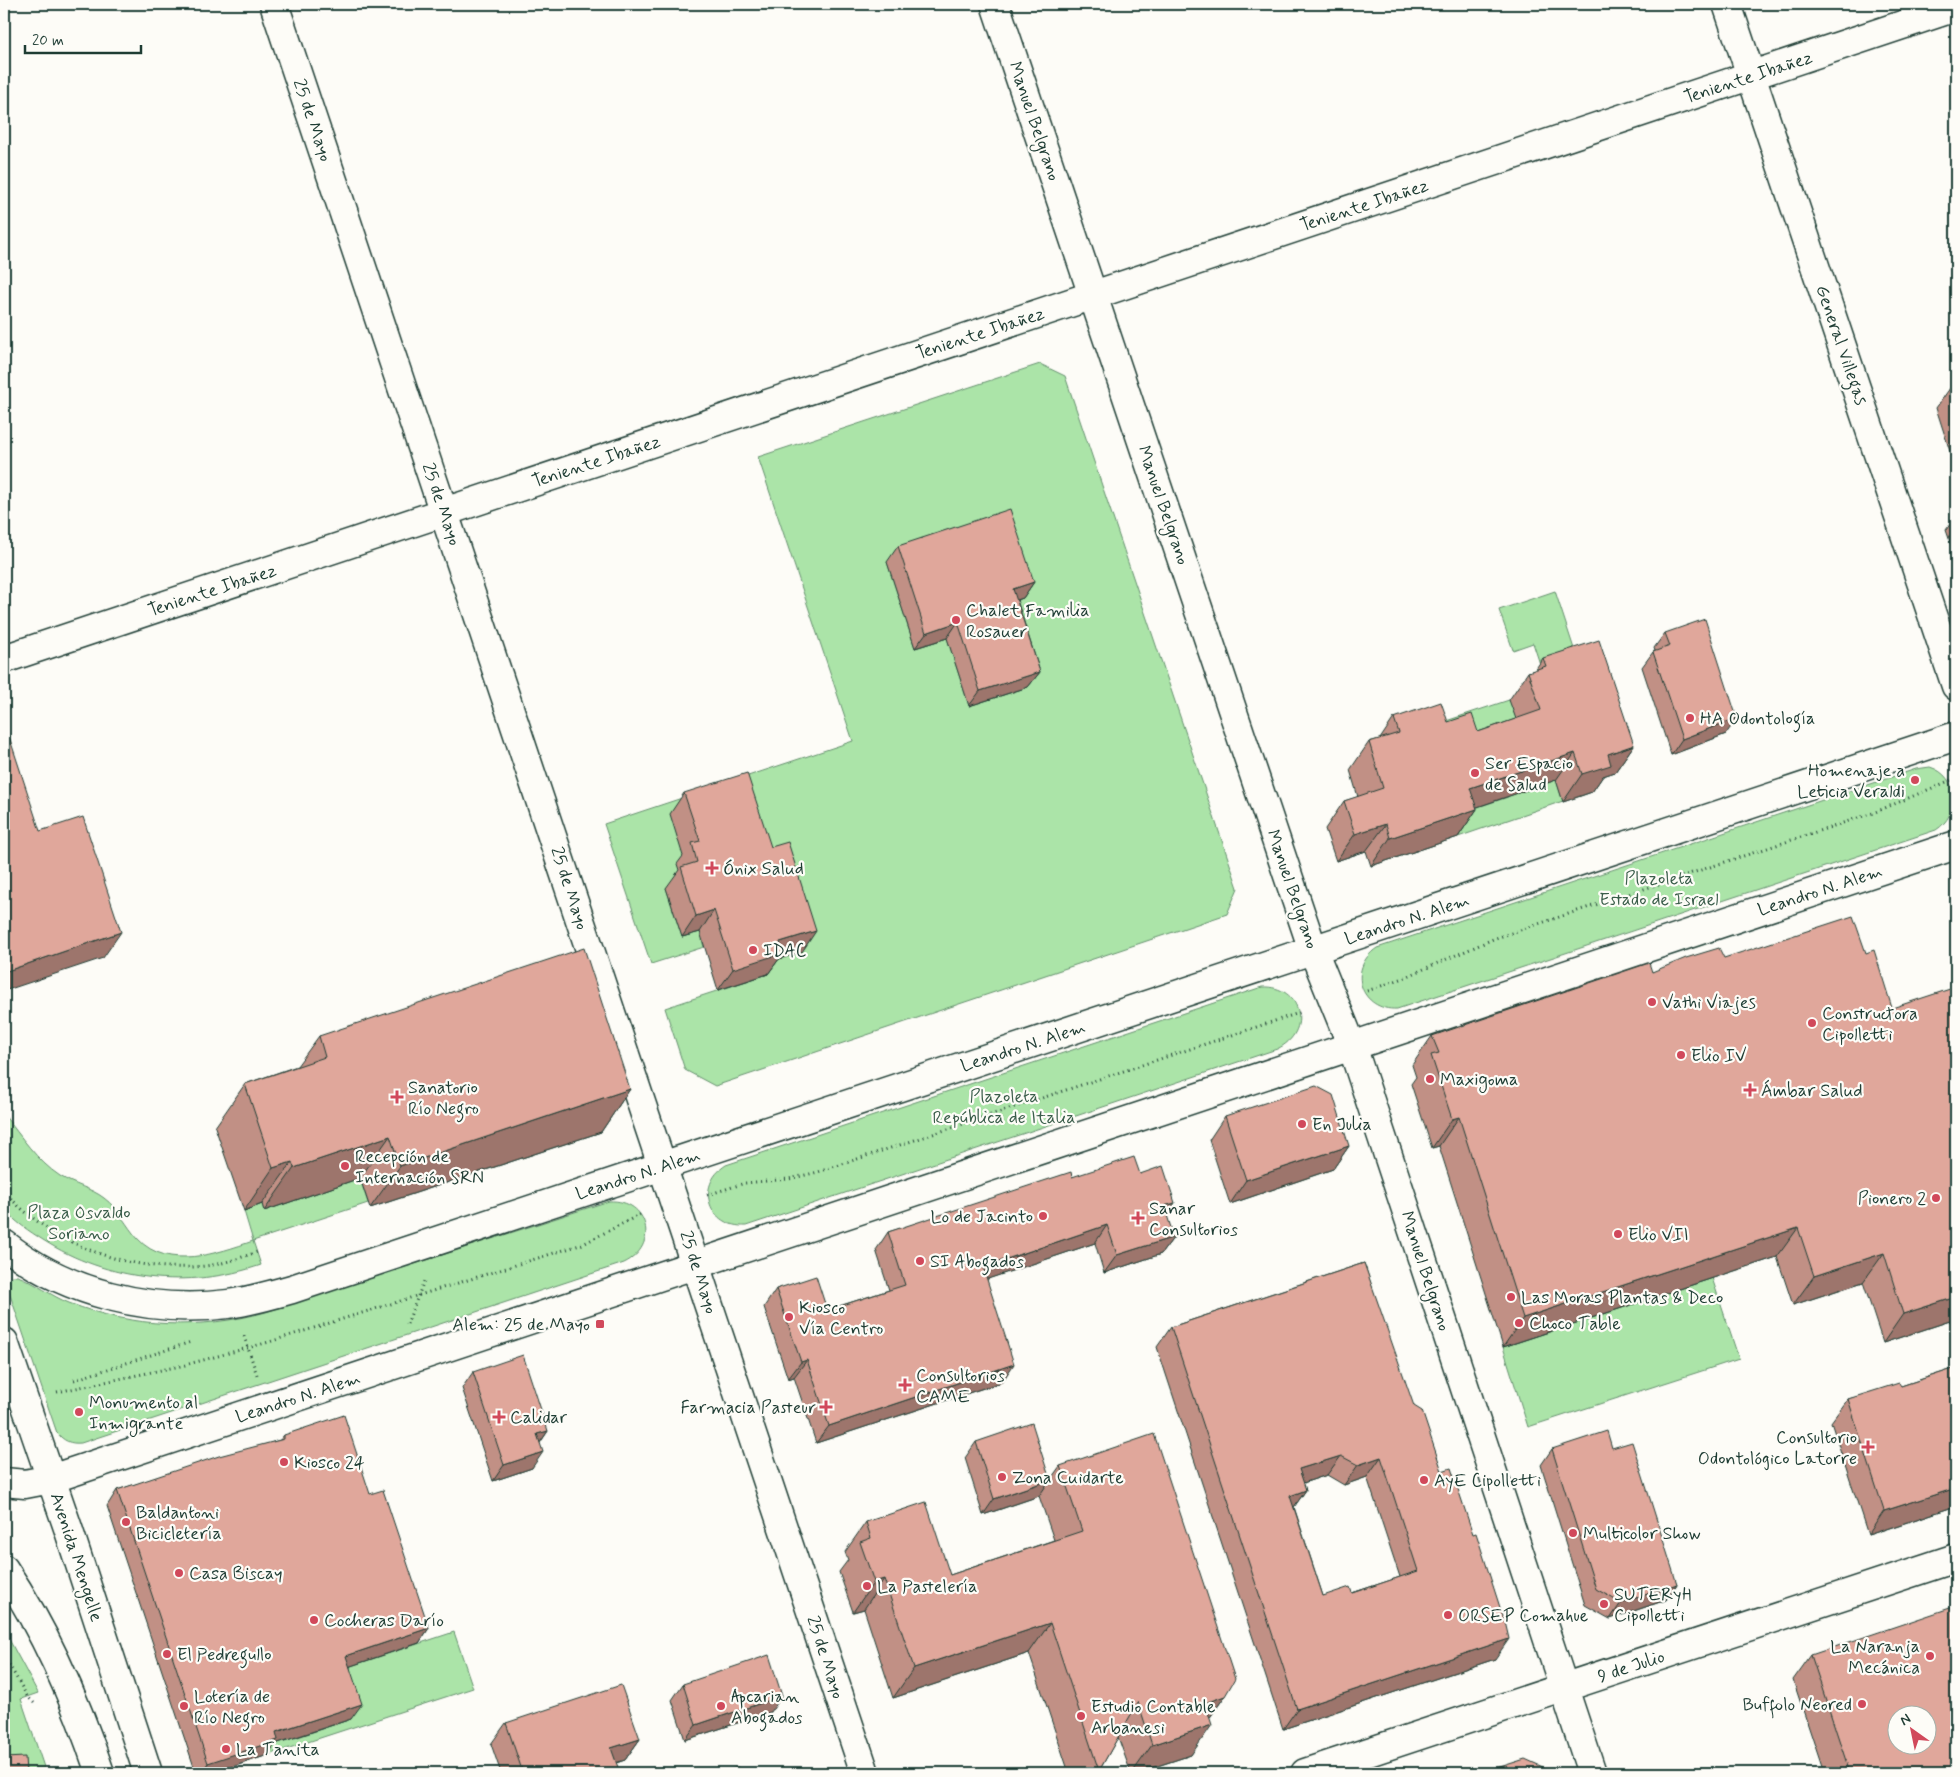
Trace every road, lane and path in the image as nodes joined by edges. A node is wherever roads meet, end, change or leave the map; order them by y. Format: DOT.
graph roads {
  1 [pos="274,4"];
  2 [pos="995,4"];
  3 [pos="1727,4"];
  4 [pos="1956,7"];
  5 [pos="1752,76"];
  6 [pos="1094,296"];
  7 [pos="445,512"];
  8 [pos="4,659"];
  9 [pos="1956,686"];
  10 [pos="1956,736"];
  11 [pos="1956,778"];
  12 [pos="1956,845"];
  13 [pos="1313,950"];
  14 [pos="1364,992"];
  15 [pos="1299,1013"];
  16 [pos="1352,1046"];
  17 [pos="663,1166"];
  18 [pos="4,1191"];
  19 [pos="708,1194"];
  20 [pos="640,1214"];
  21 [pos="4,1244"];
  22 [pos="257,1252"];
  23 [pos="696,1264"];
  24 [pos="427,1273"];
  25 [pos="418,1296"];
  26 [pos="405,1329"];
  27 [pos="244,1333"];
  28 [pos="4,1342"];
  29 [pos="248,1348"];
  30 [pos="258,1378"];
  31 [pos="52,1393"];
  32 [pos="52,1479"];
  33 [pos="4,1482"];
  34 [pos="1956,1558"];
  35 [pos="4,1569"];
  36 [pos="1564,1688"];
  37 [pos="100,1773"];
  38 [pos="148,1773"];
  39 [pos="865,1773"];
  40 [pos="1305,1773"];
  41 [pos="1592,1773"];
  1 -- 7 [label="street, 25 de Mayo"];
  2 -- 6 [label="street, Manuel Belgrano"];
  3 -- 5 [label="street, General Villegas"];
  4 -- 5 [label="street, Teniente Ibañez"];
  5 -- 6 [label="street, Teniente Ibañez"];
  5 -- 9 [label="street, General Villegas"];
  6 -- 7 [label="street, Teniente Ibañez"];
  6 -- 13 [label="street, Manuel Belgrano"];
  7 -- 8 [label="street, Teniente Ibañez"];
  7 -- 17 [label="street, 25 de Mayo"];
  10 -- 13 [label="street, Leandro N. Alem"];
  11 -- 14 [label="path"];
  12 -- 16 [label="street, Leandro N. Alem"];
  13 -- 16 [label="street, Manuel Belgrano"];
  13 -- 17 [label="street, Leandro N. Alem"];
  15 -- 19 [label="path"];
  16 -- 23 [label="street, Leandro N. Alem"];
  16 -- 36 [label="street, Manuel Belgrano"];
  17 -- 21 [label="street, Leandro N. Alem"];
  17 -- 23 [label="street, 25 de Mayo"];
  18 -- 22 [label="path"];
  20 -- 25 [label="path"];
  23 -- 32 [label="street, Leandro N. Alem"];
  23 -- 39 [label="street, 25 de Mayo"];
  24 -- 25 [label="path"];
  25 -- 26 [label="path"];
  25 -- 29 [label="path"];
  27 -- 29 [label="path"];
  28 -- 32 [label="street, Avenida Mengelle"];
  29 -- 30 [label="path"];
  29 -- 31 [label="path"];
  32 -- 33 [label="street, Leandro N. Alem"];
  32 -- 38 [label="street, Avenida Mengelle"];
  34 -- 36 [label="street, 9 de Julio"];
  35 -- 37 [label="street"];
  36 -- 40 [label="street, 9 de Julio"];
  36 -- 41 [label="street, Manuel Belgrano"];
}
